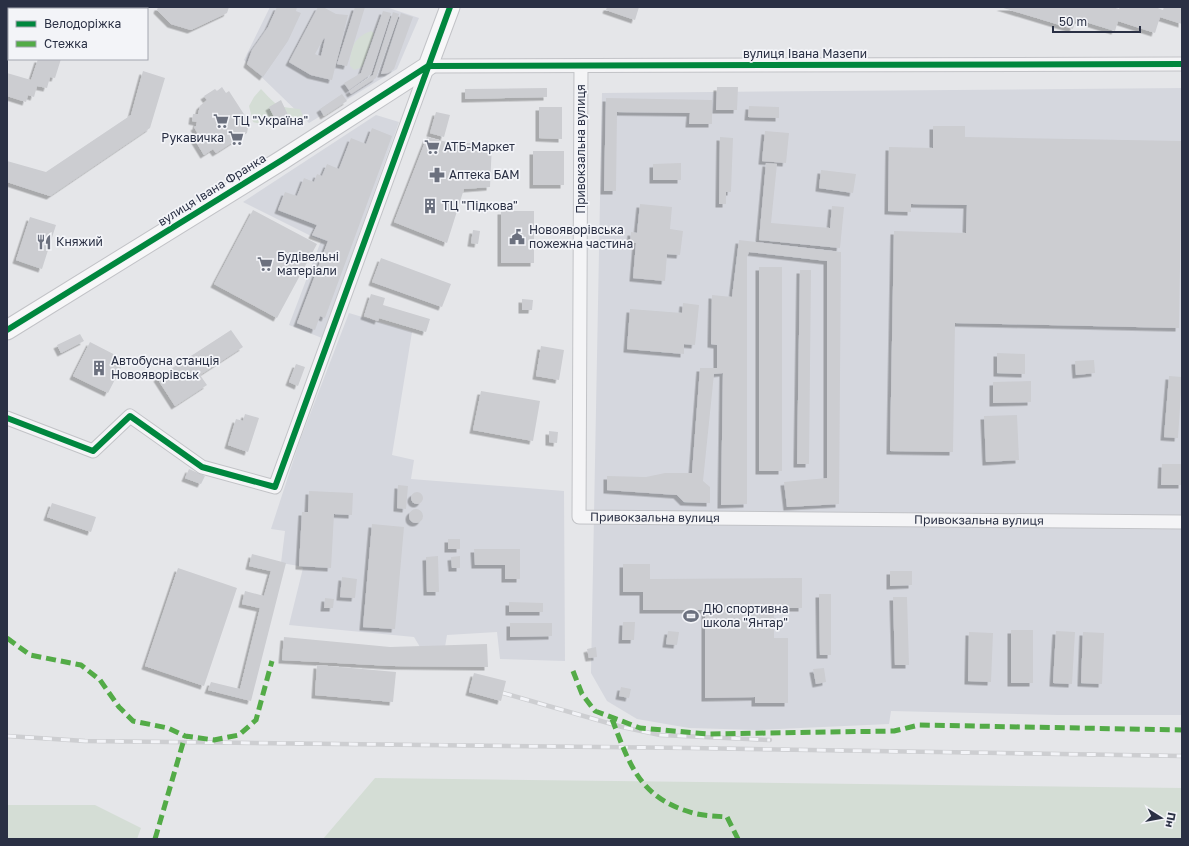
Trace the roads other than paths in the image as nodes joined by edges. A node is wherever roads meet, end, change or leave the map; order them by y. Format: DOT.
graph roads {
  1 [pos="450,7"];
  2 [pos="1182,64"];
  3 [pos="428,66"];
  4 [pos="581,66"];
  5 [pos="7,330"];
  6 [pos="7,418"];
  7 [pos="1182,522"];
  1 -- 3 [label="street"];
  2 -- 4 [label="street, вулиця Івана Мазепи"];
  3 -- 4 [label="street, вулиця Івана Мазепи"];
  3 -- 5 [label="street, вулиця Івана Франка"];
  3 -- 6 [label="street"];
  4 -- 7 [label="street, Привокзальна вулиця"];
}
